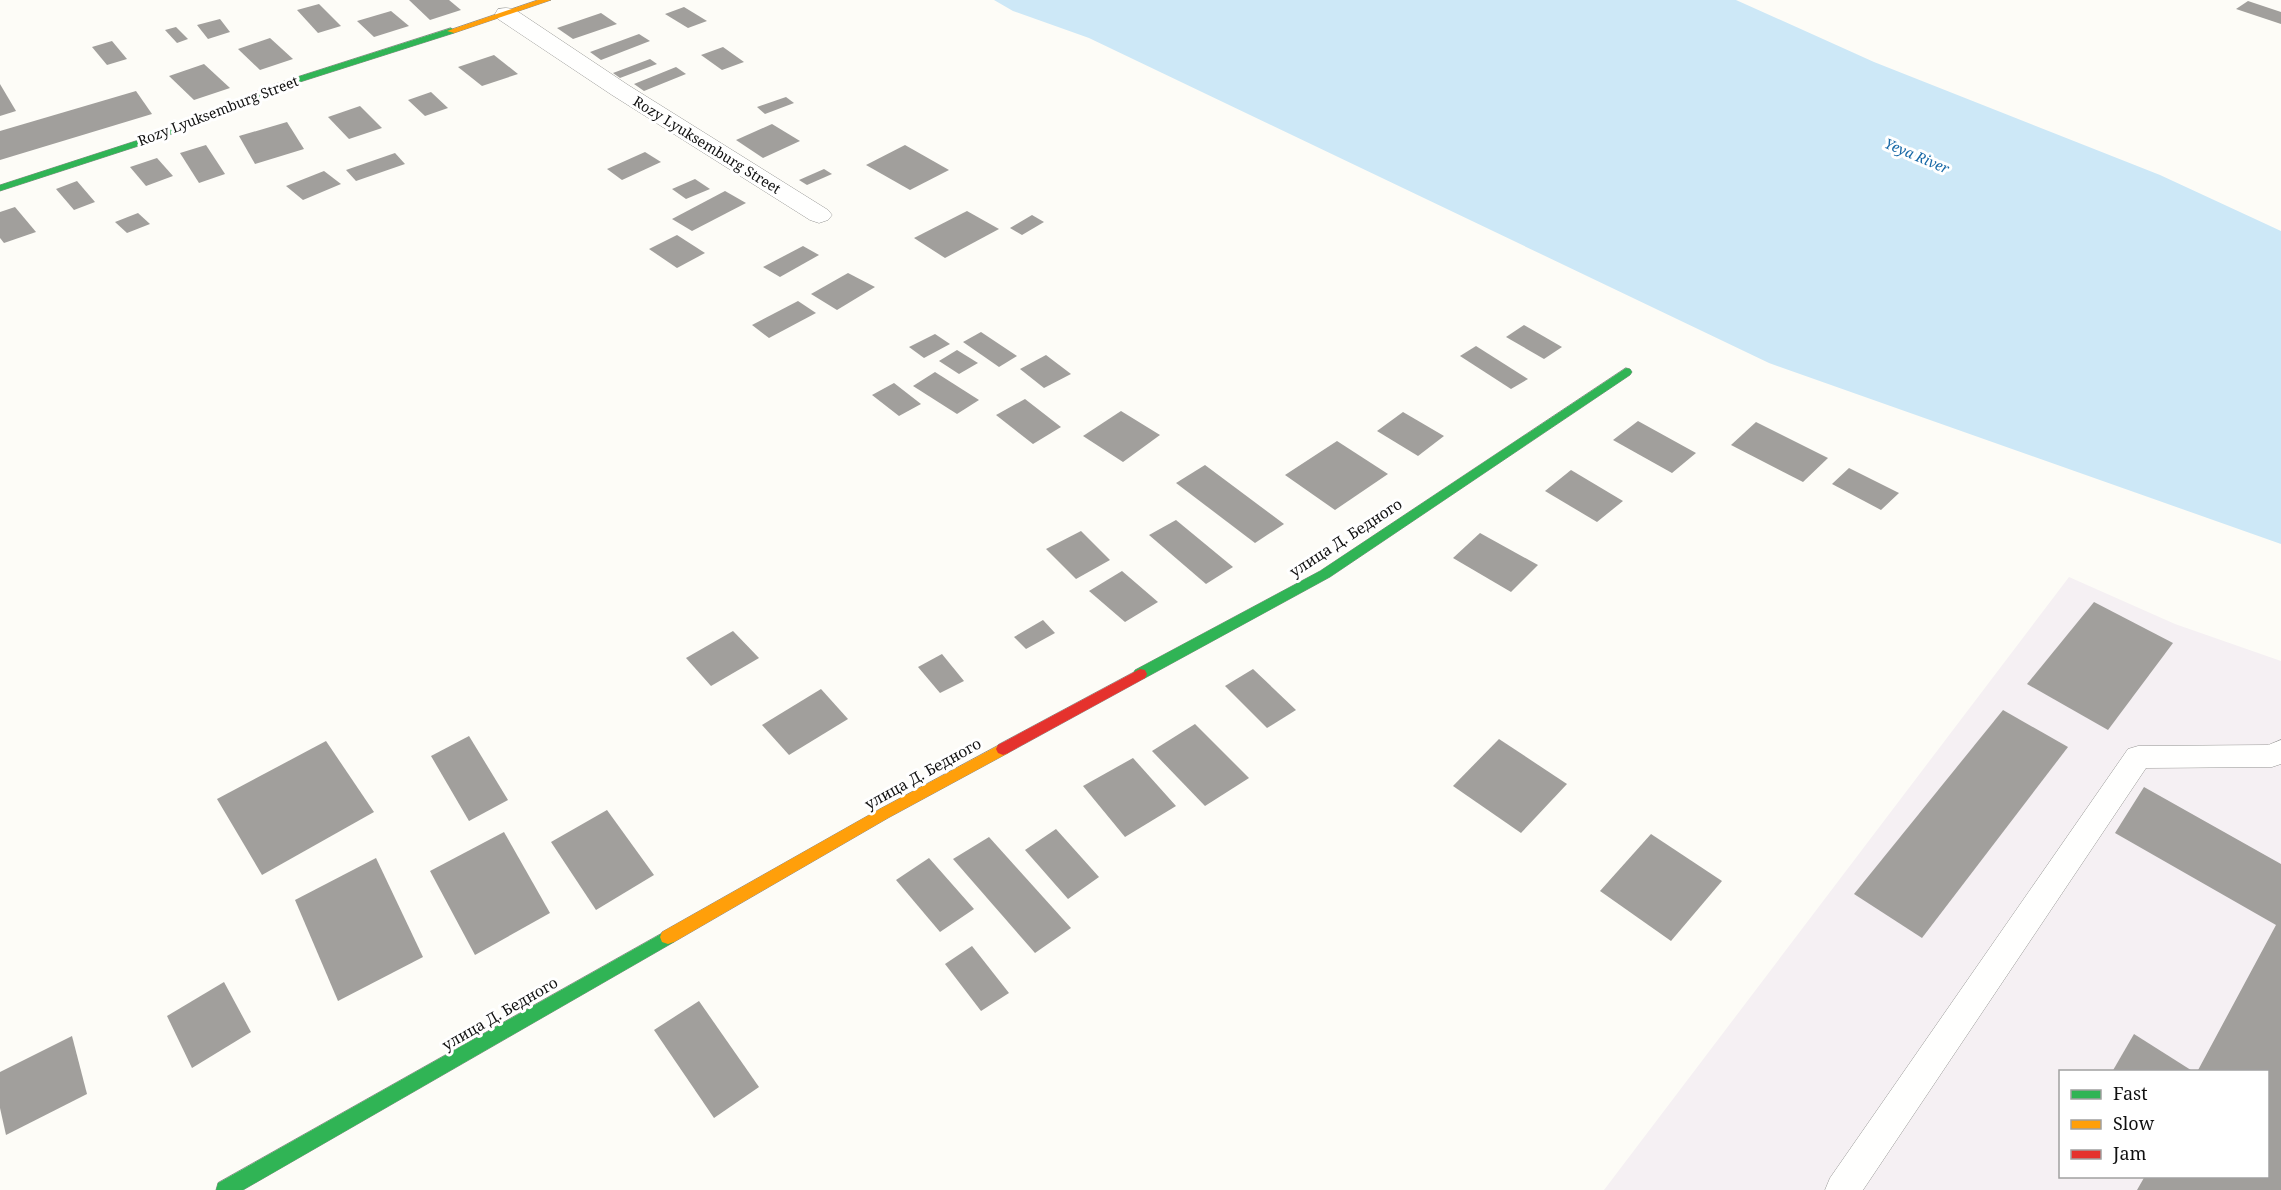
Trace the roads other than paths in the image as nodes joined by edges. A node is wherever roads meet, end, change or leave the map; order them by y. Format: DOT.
graph roads {
  1 [pos="547,0"];
  2 [pos="506,14"];
  3 [pos="0,188"];
  4 [pos="819,215"];
  5 [pos="1626,372"];
  6 [pos="2281,752"];
  7 [pos="225,1190"];
  8 [pos="1842,1190"];
  1 -- 2 [label="street, Rozy Lyuksemburg Street"];
  2 -- 3 [label="street, Rozy Lyuksemburg Street"];
  2 -- 4 [label="street, Rozy Lyuksemburg Street"];
  5 -- 7 [label="street, улица Д. Бедного"];
  6 -- 8 [label="lane"];
}
